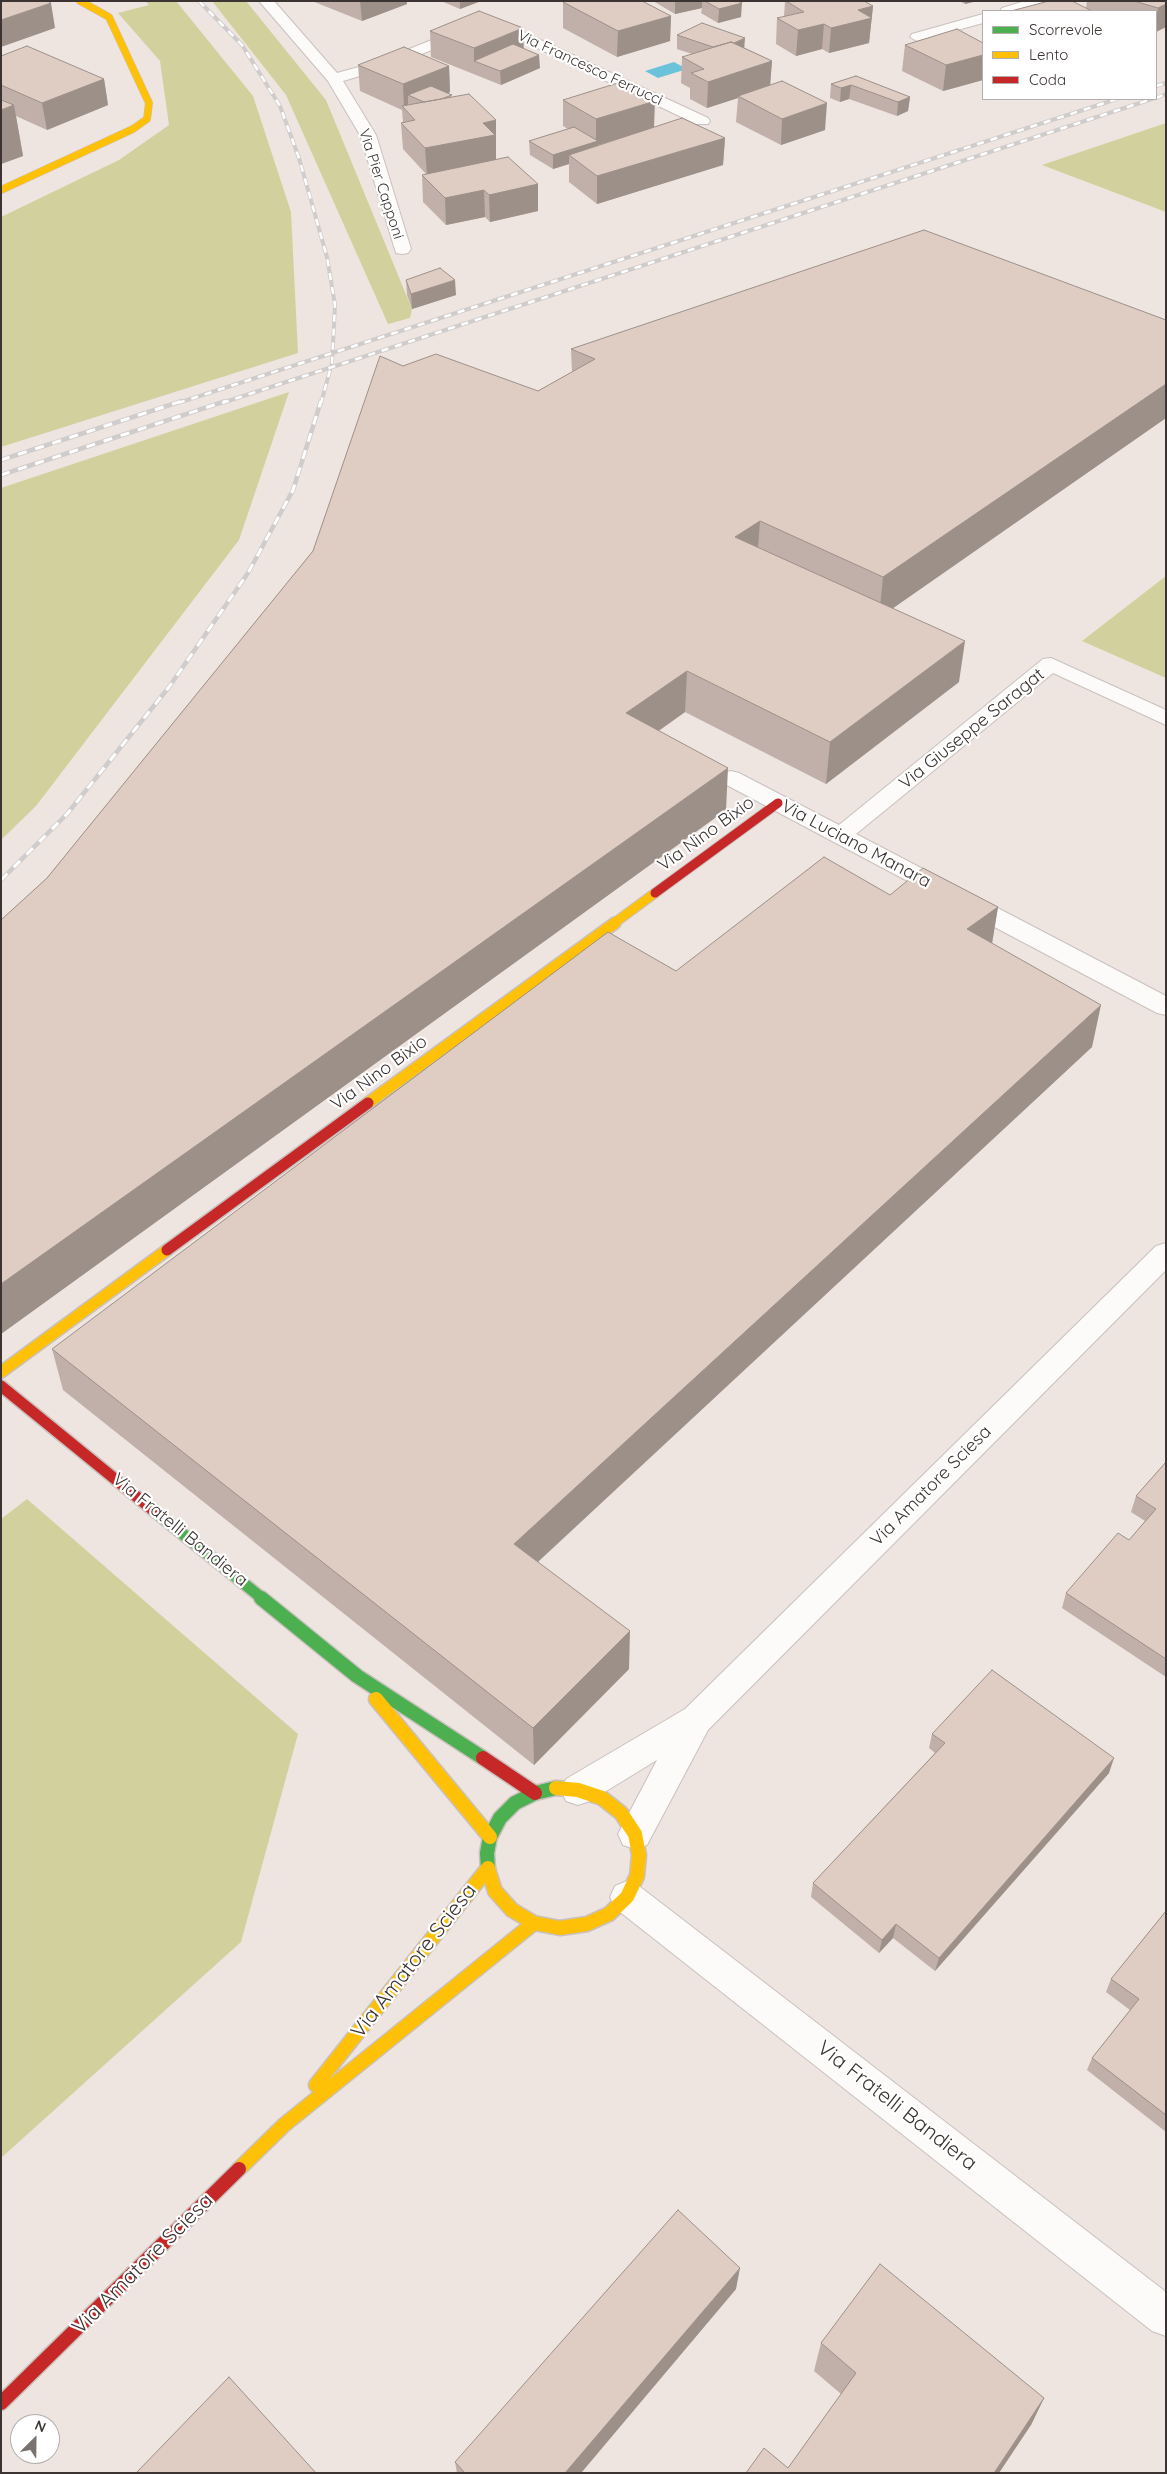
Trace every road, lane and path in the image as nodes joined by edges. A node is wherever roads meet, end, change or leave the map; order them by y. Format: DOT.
graph roads {
  1 [pos="80,1"];
  2 [pos="266,1"];
  3 [pos="1042,1"];
  4 [pos="1010,10"];
  5 [pos="982,18"];
  6 [pos="917,37"];
  7 [pos="334,79"];
  8 [pos="702,121"];
  9 [pos="1,190"];
  10 [pos="402,249"];
  11 [pos="1166,718"];
  12 [pos="731,778"];
  13 [pos="778,803"];
  14 [pos="840,836"];
  15 [pos="1166,1007"];
  16 [pos="1166,1253"];
  17 [pos="1,1372"];
  18 [pos="1,1386"];
  19 [pos="357,1676"];
  20 [pos="697,1719"];
  21 [pos="578,1790"];
  22 [pos="536,1793"];
  23 [pos="634,1834"];
  24 [pos="490,1837"];
  25 [pos="488,1868"];
  26 [pos="628,1897"];
  27 [pos="534,1923"];
  28 [pos="284,2125"];
  29 [pos="1166,2317"];
  30 [pos="1,2404"];
  1 -- 9 [label="street"];
  2 -- 7 [label="street, Via Pier Capponi"];
  3 -- 4 [label="street"];
  5 -- 6 [label="street"];
  7 -- 8 [label="street, Via Francesco Ferrucci"];
  7 -- 10 [label="street, Via Pier Capponi"];
  11 -- 14 [label="street, Via Giuseppe Saragat"];
  12 -- 13 [label="street, Via Luciano Manara"];
  13 -- 14 [label="street, Via Luciano Manara"];
  13 -- 17 [label="street, Via Nino Bixio"];
  14 -- 15 [label="street, Via Luciano Manara"];
  16 -- 20 [label="street, Via Amatore Sciesa"];
  18 -- 19 [label="street, Via Fratelli Bandiera"];
  19 -- 22 [label="street, Via Fratelli Bandiera"];
  19 -- 24 [label="street, Via Fratelli Bandiera"];
  20 -- 21 [label="street, Via Amatore Sciesa"];
  20 -- 23 [label="street, Via Amatore Sciesa"];
  21 -- 22 [label="street"];
  21 -- 23 [label="street"];
  22 -- 24 [label="street"];
  23 -- 26 [label="street"];
  24 -- 25 [label="street"];
  25 -- 27 [label="street"];
  25 -- 28 [label="street, Via Amatore Sciesa"];
  26 -- 27 [label="street"];
  26 -- 29 [label="street, Via Fratelli Bandiera"];
  27 -- 28 [label="street, Via Amatore Sciesa"];
  28 -- 30 [label="street, Via Amatore Sciesa"];
}
